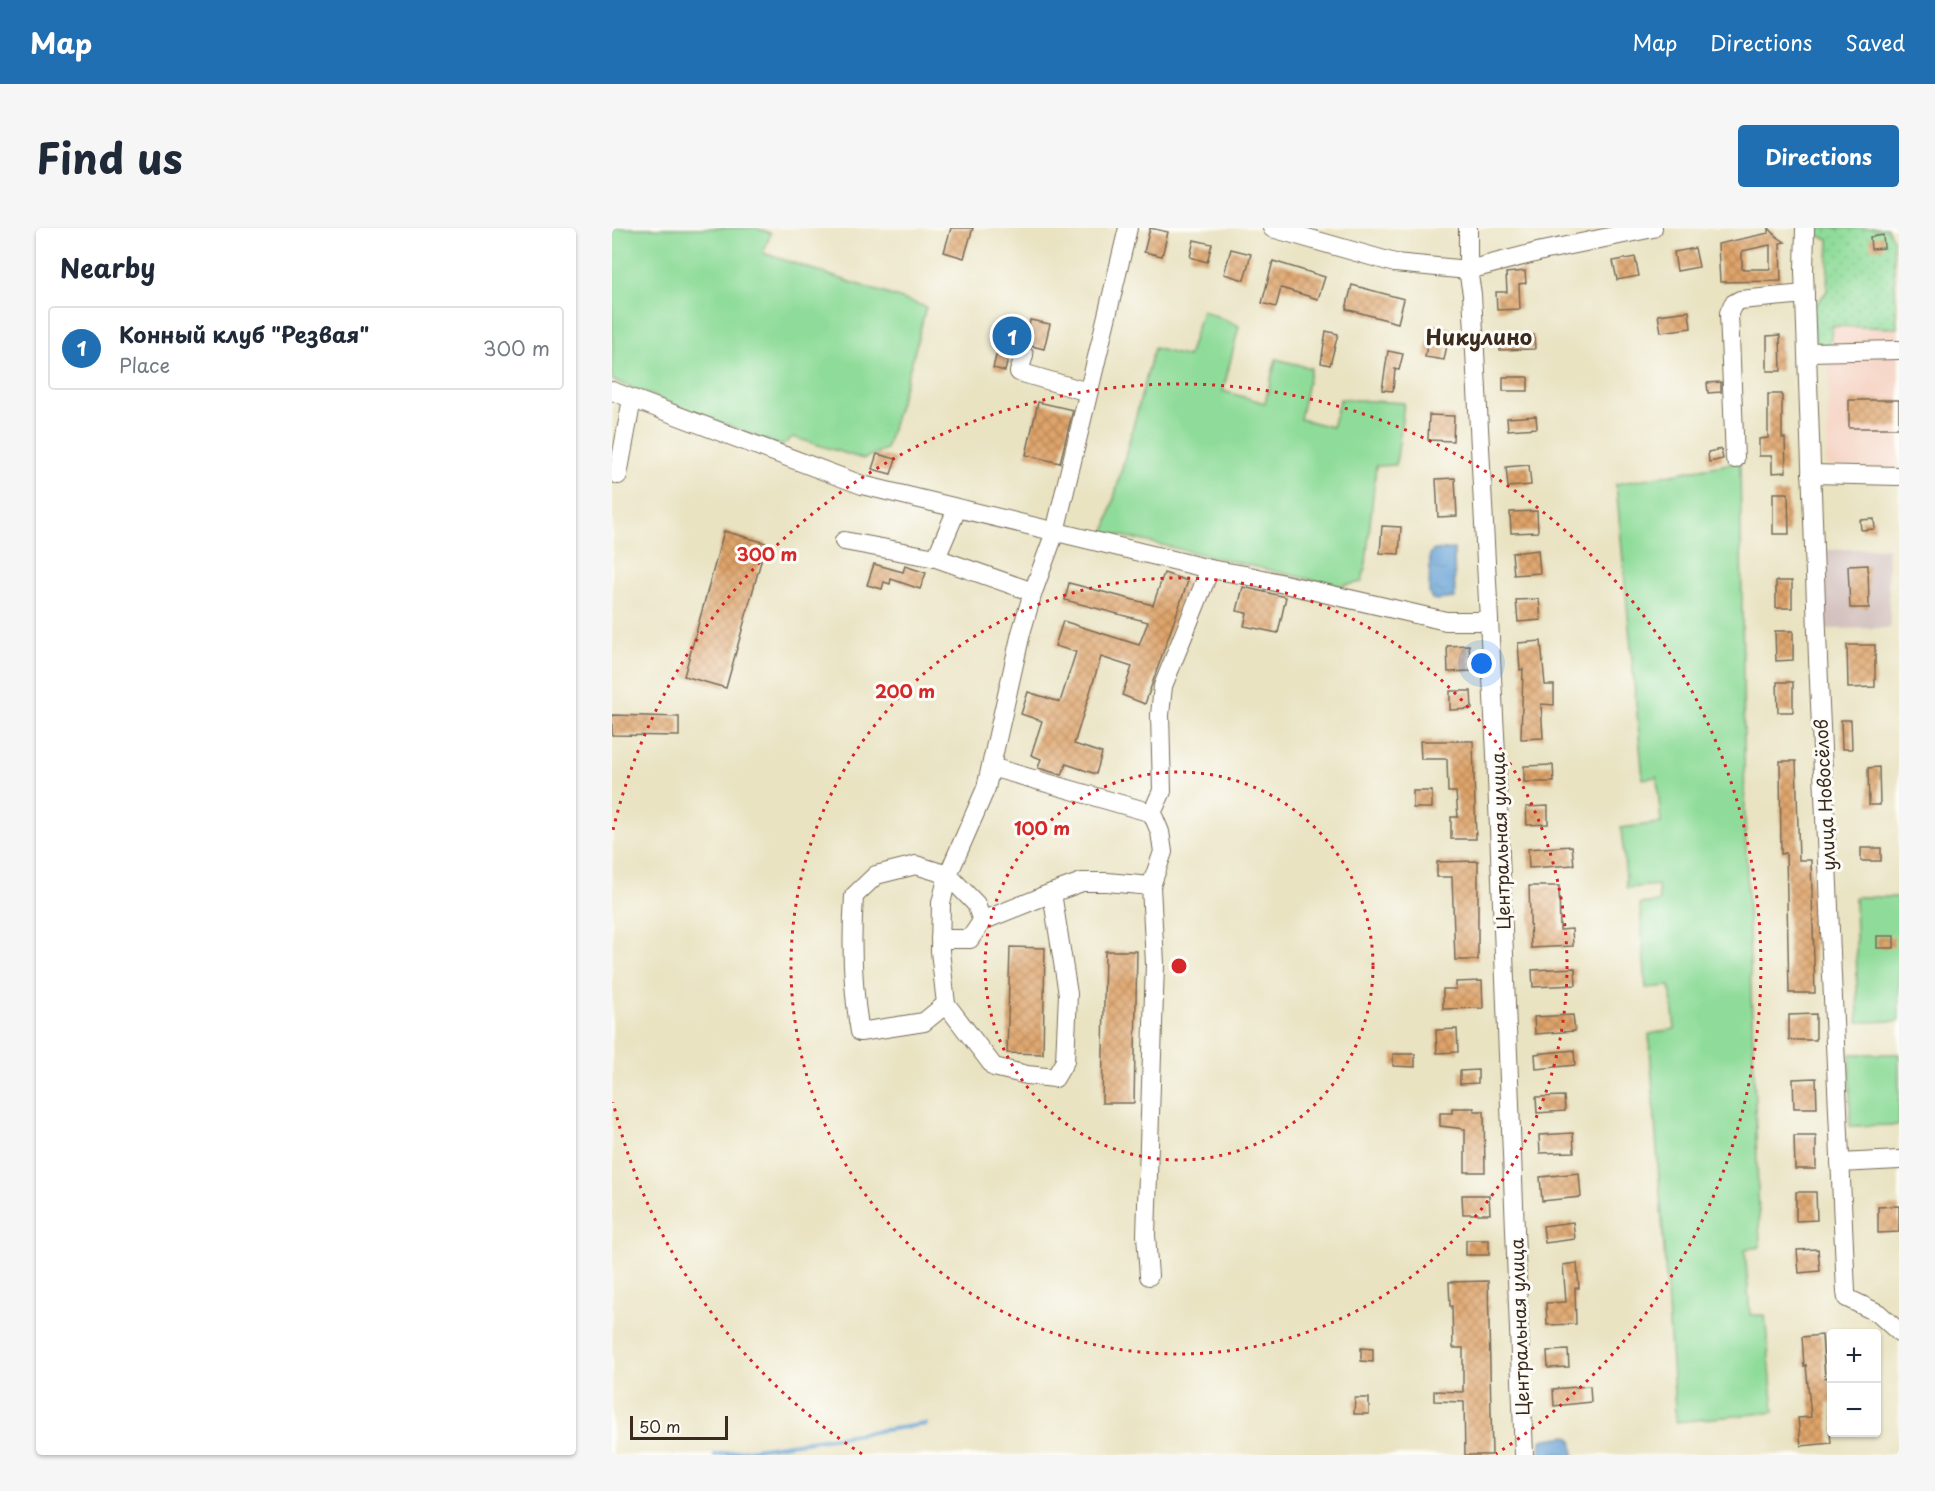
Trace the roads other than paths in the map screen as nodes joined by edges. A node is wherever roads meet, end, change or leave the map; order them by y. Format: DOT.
graph roads {
  1 [pos="1128,228"];
  2 [pos="1272,228"];
  3 [pos="1468,228"];
  4 [pos="1653,228"];
  5 [pos="1805,228"];
  6 [pos="1468,270"];
  7 [pos="1805,294"];
  8 [pos="1899,350"];
  9 [pos="1808,352"];
  10 [pos="1024,355"];
  11 [pos="612,391"];
  12 [pos="1088,392"];
  13 [pos="632,399"];
  14 [pos="1735,459"];
  15 [pos="1812,474"];
  16 [pos="618,475"];
  17 [pos="1899,476"];
  18 [pos="957,508"];
  19 [pos="1055,532"];
  20 [pos="844,541"];
  21 [pos="936,558"];
  22 [pos="1210,569"];
  23 [pos="1033,592"];
  24 [pos="1489,621"];
  25 [pos="991,767"];
  26 [pos="1152,813"];
  27 [pos="948,875"];
  28 [pos="1151,886"];
  29 [pos="1052,893"];
  30 [pos="982,921"];
  31 [pos="940,939"];
  32 [pos="946,1004"];
  33 [pos="1899,1160"];
  34 [pos="1840,1163"];
  35 [pos="1149,1276"];
  36 [pos="1899,1332"];
  37 [pos="1524,1455"];
  1 -- 12 [label="street"];
  2 -- 6 [label="street"];
  3 -- 6 [label="street, Центральная улица"];
  4 -- 6 [label="street"];
  5 -- 7 [label="street, улица Новосёлов"];
  6 -- 24 [label="street, Центральная улица"];
  7 -- 9 [label="street, улица Новосёлов"];
  7 -- 14 [label="street"];
  8 -- 9 [label="street"];
  9 -- 15 [label="street, улица Новосёлов"];
  10 -- 12 [label="street"];
  11 -- 13 [label="street"];
  12 -- 19 [label="street"];
  13 -- 16 [label="street"];
  13 -- 18 [label="street"];
  15 -- 17 [label="street"];
  15 -- 34 [label="street, улица Новосёлов"];
  18 -- 19 [label="street"];
  18 -- 21 [label="street"];
  19 -- 22 [label="street"];
  19 -- 23 [label="street"];
  20 -- 21 [label="street"];
  21 -- 23 [label="street"];
  22 -- 24 [label="street"];
  22 -- 26 [label="street"];
  23 -- 25 [label="street"];
  24 -- 37 [label="street, Центральная улица"];
  25 -- 26 [label="street"];
  25 -- 27 [label="street"];
  26 -- 28 [label="street"];
  27 -- 30 [label="street"];
  27 -- 31 [label="street"];
  27 -- 32 [label="street"];
  28 -- 29 [label="street"];
  28 -- 35 [label="street"];
  29 -- 30 [label="street"];
  29 -- 32 [label="street"];
  30 -- 31 [label="street"];
  31 -- 32 [label="street"];
  33 -- 34 [label="street"];
  34 -- 36 [label="street, улица Новосёлов"];
}
